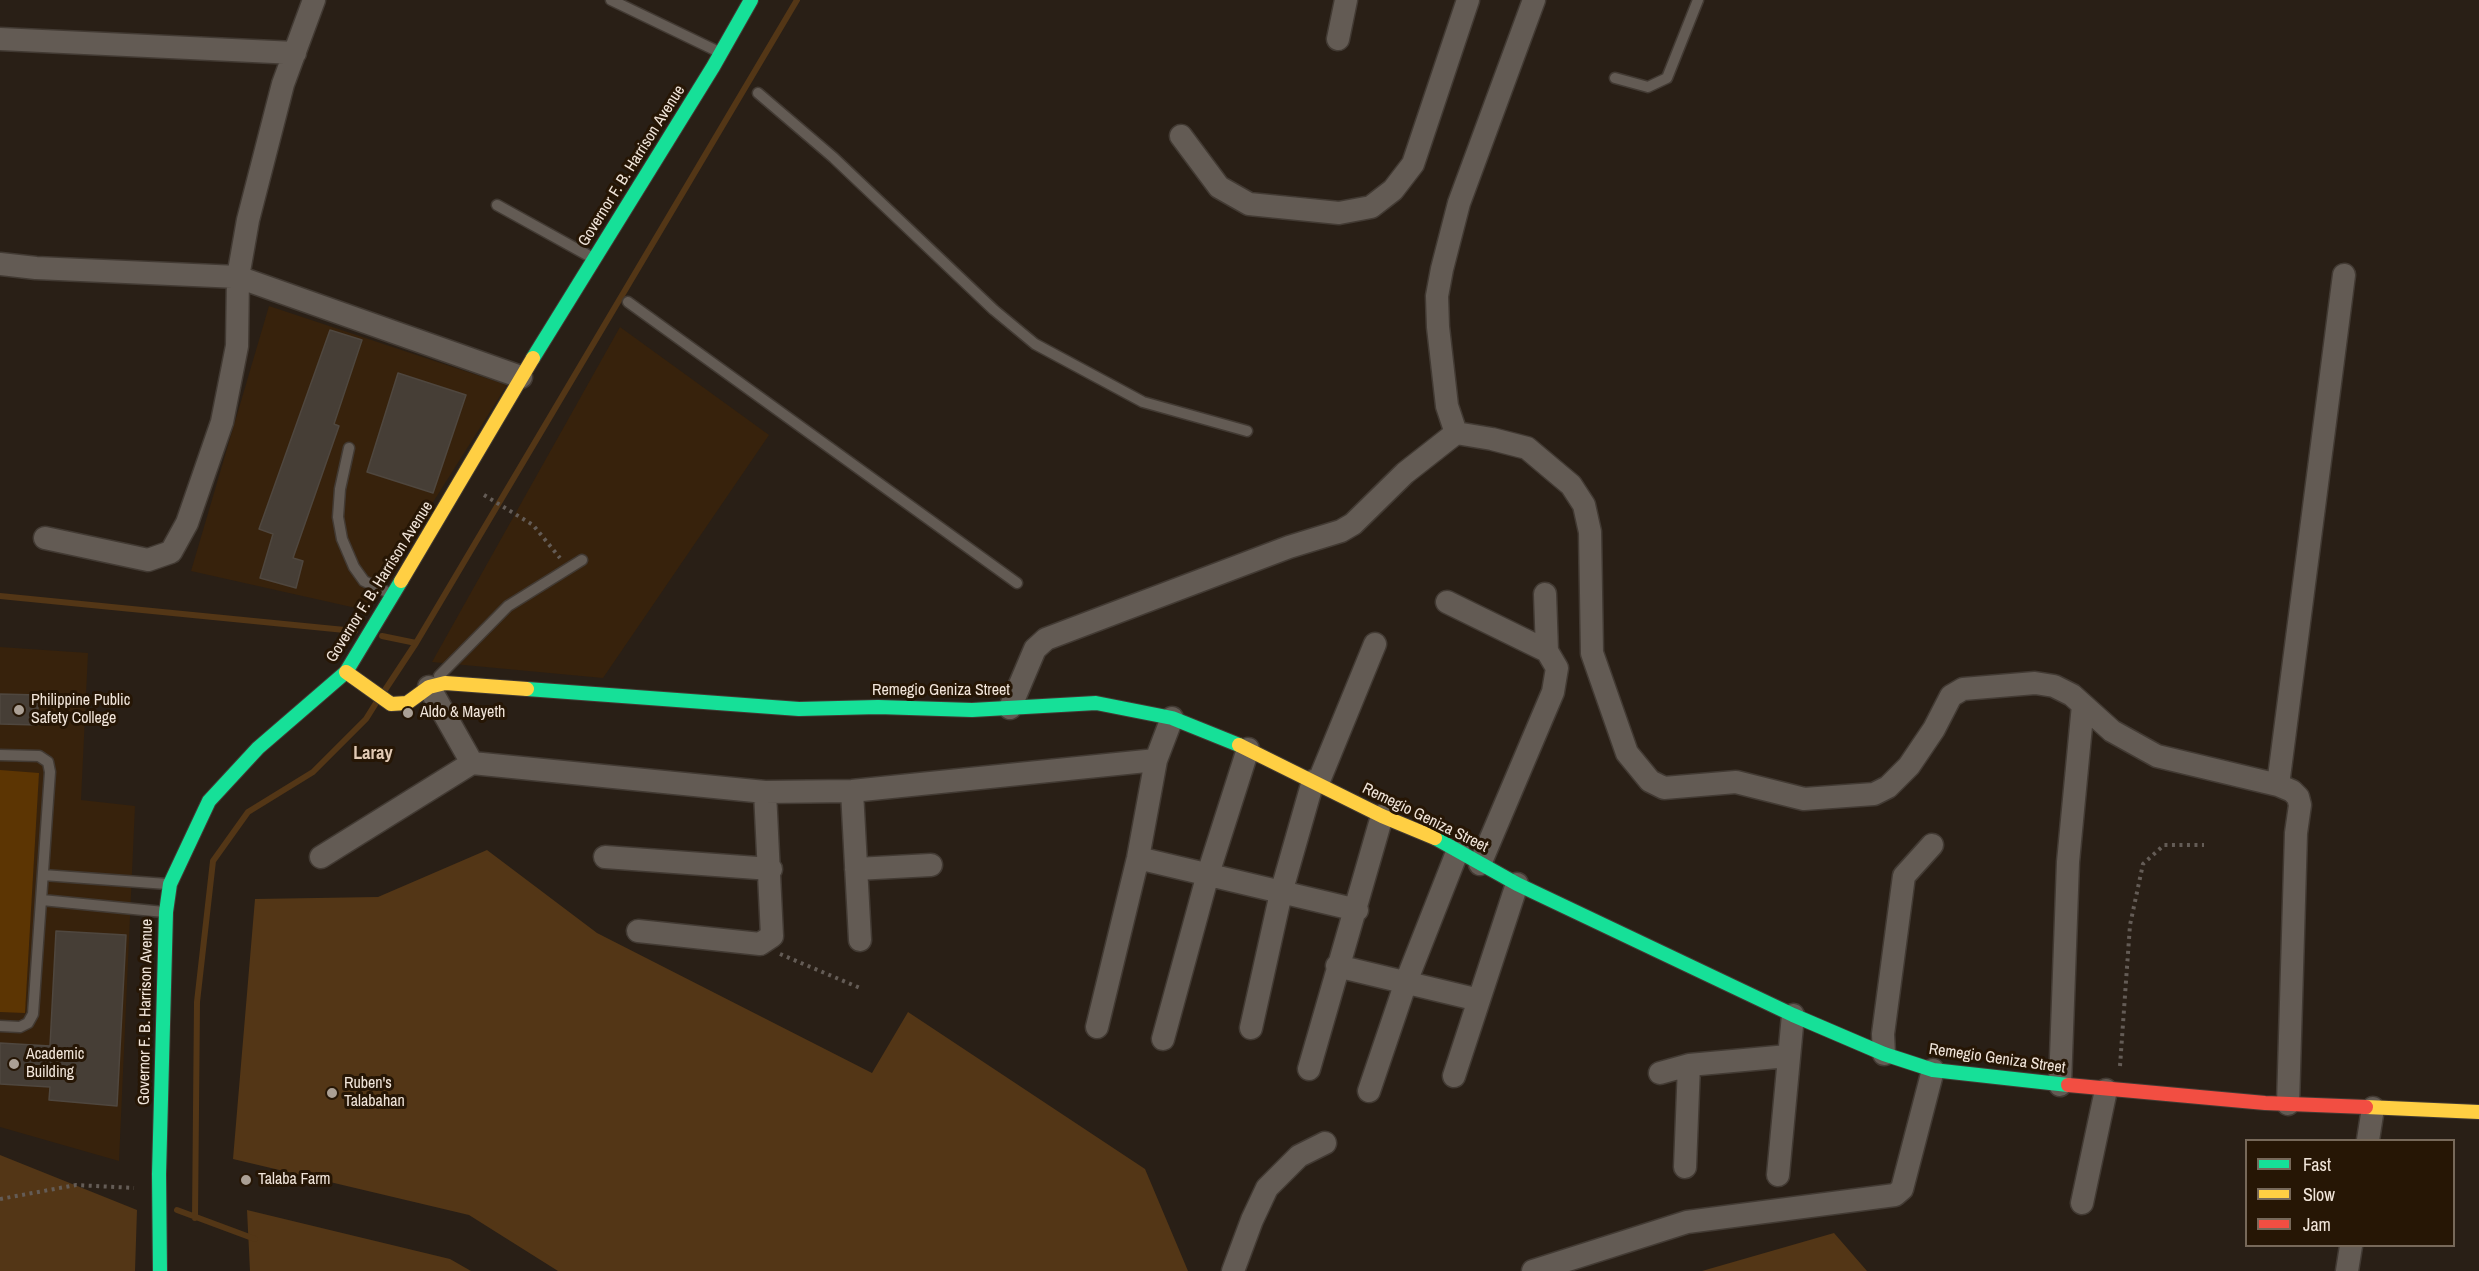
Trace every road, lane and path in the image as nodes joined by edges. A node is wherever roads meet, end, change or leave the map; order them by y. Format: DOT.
graph roads {
  1 [pos="314,0"];
  2 [pos="611,0"];
  3 [pos="751,0"];
  4 [pos="1346,0"];
  5 [pos="1468,0"];
  6 [pos="1534,0"];
  7 [pos="1698,0"];
  8 [pos="0,39"];
  9 [pos="1338,39"];
  10 [pos="295,53"];
  11 [pos="720,53"];
  12 [pos="1616,78"];
  13 [pos="758,93"];
  14 [pos="1181,136"];
  15 [pos="497,205"];
  16 [pos="594,259"];
  17 [pos="0,264"];
  18 [pos="2344,275"];
  19 [pos="238,277"];
  20 [pos="628,302"];
  21 [pos="521,377"];
  22 [pos="1247,431"];
  23 [pos="1456,434"];
  24 [pos="349,448"];
  25 [pos="467,485"];
  26 [pos="45,538"];
  27 [pos="582,560"];
  28 [pos="568,568"];
  29 [pos="1017,583"];
  30 [pos="392,594"];
  31 [pos="1545,594"];
  32 [pos="1447,602"];
  33 [pos="1375,644"];
  34 [pos="1547,651"];
  35 [pos="346,672"];
  36 [pos="429,687"];
  37 [pos="2083,705"];
  38 [pos="1010,708"];
  39 [pos="1172,718"];
  40 [pos="1248,749"];
  41 [pos="0,755"];
  42 [pos="1156,760"];
  43 [pos="472,763"];
  44 [pos="1316,782"];
  45 [pos="2278,785"];
  46 [pos="852,791"];
  47 [pos="765,792"];
  48 [pos="1382,816"];
  49 [pos="1932,845"];
  50 [pos="2204,845"];
  51 [pos="1458,850"];
  52 [pos="604,856"];
  53 [pos="321,857"];
  54 [pos="1138,858"];
  55 [pos="1480,864"];
  56 [pos="931,865"];
  57 [pos="771,869"];
  58 [pos="856,869"];
  59 [pos="1208,874"];
  60 [pos="43,875"];
  61 [pos="170,884"];
  62 [pos="1517,884"];
  63 [pos="1281,893"];
  64 [pos="42,900"];
  65 [pos="1357,910"];
  66 [pos="165,912"];
  67 [pos="638,931"];
  68 [pos="860,940"];
  69 [pos="767,942"];
  70 [pos="1337,966"];
  71 [pos="1406,982"];
  72 [pos="860,988"];
  73 [pos="1479,1000"];
  74 [pos="1793,1014"];
  75 [pos="0,1026"];
  76 [pos="1097,1028"];
  77 [pos="1251,1028"];
  78 [pos="1163,1039"];
  79 [pos="1884,1054"];
  80 [pos="1788,1056"];
  81 [pos="1689,1065"];
  82 [pos="1309,1069"];
  83 [pos="1933,1070"];
  84 [pos="1660,1073"];
  85 [pos="1454,1077"];
  86 [pos="2060,1085"];
  87 [pos="2112,1090"];
  88 [pos="1369,1091"];
  89 [pos="2288,1104"];
  90 [pos="2373,1108"];
  91 [pos="2479,1112"];
  92 [pos="2368,1139"];
  93 [pos="1325,1143"];
  94 [pos="1685,1167"];
  95 [pos="1778,1175"];
  96 [pos="141,1189"];
  97 [pos="0,1199"];
  98 [pos="2082,1203"];
  99 [pos="2351,1247"];
  100 [pos="160,1271"];
  101 [pos="1233,1271"];
  102 [pos="1533,1271"];
  103 [pos="2347,1271"];
  1 -- 10 [label="street"];
  2 -- 11 [label="lane"];
  3 -- 11 [label="street, Governor F. B. Harrison Avenue"];
  4 -- 9 [label="street"];
  5 -- 14 [label="street"];
  6 -- 23 [label="street"];
  7 -- 12 [label="lane"];
  8 -- 10 [label="street"];
  10 -- 19 [label="street"];
  11 -- 16 [label="street, Governor F. B. Harrison Avenue"];
  13 -- 22 [label="lane"];
  15 -- 16 [label="lane"];
  16 -- 21 [label="street, Governor F. B. Harrison Avenue"];
  17 -- 19 [label="street"];
  18 -- 45 [label="street"];
  19 -- 21 [label="street"];
  19 -- 26 [label="street"];
  20 -- 29 [label="lane"];
  21 -- 25 [label="street, Governor F. B. Harrison Avenue"];
  23 -- 37 [label="street"];
  23 -- 38 [label="street"];
  24 -- 30 [label="lane"];
  25 -- 28 [label="path"];
  25 -- 30 [label="street, Governor F. B. Harrison Avenue"];
  27 -- 28 [label="lane"];
  28 -- 36 [label="lane"];
  30 -- 35 [label="street, Governor F. B. Harrison Avenue"];
  31 -- 34 [label="street"];
  32 -- 34 [label="street"];
  33 -- 44 [label="street"];
  34 -- 55 [label="street"];
  35 -- 36 [label="street, Remegio Geniza Street"];
  35 -- 61 [label="street, Governor F. B. Harrison Avenue"];
  36 -- 38 [label="street, Remegio Geniza Street"];
  36 -- 43 [label="street"];
  37 -- 45 [label="street"];
  37 -- 86 [label="street"];
  38 -- 39 [label="street, Remegio Geniza Street"];
  39 -- 40 [label="street, Remegio Geniza Street"];
  39 -- 42 [label="street"];
  40 -- 44 [label="street, Remegio Geniza Street"];
  40 -- 59 [label="street"];
  41 -- 60 [label="lane"];
  42 -- 46 [label="street"];
  42 -- 54 [label="street"];
  43 -- 47 [label="street"];
  43 -- 53 [label="street"];
  44 -- 48 [label="street, Remegio Geniza Street"];
  44 -- 63 [label="street"];
  45 -- 89 [label="street"];
  46 -- 47 [label="street"];
  46 -- 58 [label="street"];
  47 -- 57 [label="street"];
  48 -- 51 [label="street, Remegio Geniza Street"];
  48 -- 65 [label="street"];
  49 -- 79 [label="street"];
  50 -- 87 [label="path"];
  51 -- 55 [label="street, Remegio Geniza Street"];
  51 -- 71 [label="street"];
  52 -- 57 [label="street"];
  54 -- 59 [label="street"];
  54 -- 76 [label="street"];
  55 -- 62 [label="street, Remegio Geniza Street"];
  56 -- 58 [label="street"];
  57 -- 69 [label="street"];
  58 -- 68 [label="street"];
  59 -- 63 [label="street"];
  59 -- 78 [label="street"];
  60 -- 61 [label="lane"];
  60 -- 64 [label="lane"];
  61 -- 66 [label="street, Governor F. B. Harrison Avenue"];
  62 -- 73 [label="street"];
  62 -- 74 [label="street, Remegio Geniza Street"];
  63 -- 65 [label="street"];
  63 -- 77 [label="street"];
  64 -- 66 [label="lane"];
  64 -- 75 [label="lane"];
  65 -- 70 [label="street"];
  66 -- 100 [label="street, Governor F. B. Harrison Avenue"];
  67 -- 69 [label="street"];
  69 -- 72 [label="path"];
  70 -- 71 [label="street"];
  70 -- 82 [label="street"];
  71 -- 73 [label="street"];
  71 -- 88 [label="street"];
  73 -- 85 [label="street"];
  74 -- 79 [label="street, Remegio Geniza Street"];
  74 -- 80 [label="street"];
  79 -- 83 [label="street, Remegio Geniza Street"];
  80 -- 81 [label="street"];
  80 -- 95 [label="street"];
  81 -- 84 [label="street"];
  81 -- 94 [label="street"];
  83 -- 86 [label="street, Remegio Geniza Street"];
  83 -- 102 [label="street"];
  86 -- 87 [label="street, Remegio Geniza Street"];
  87 -- 89 [label="street, Remegio Geniza Street"];
  87 -- 98 [label="street"];
  89 -- 90 [label="street, Remegio Geniza Street"];
  90 -- 91 [label="street, Remegio Geniza Street"];
  90 -- 92 [label="street"];
  93 -- 101 [label="street"];
  96 -- 97 [label="path"];
  99 -- 103 [label="street"];
}
